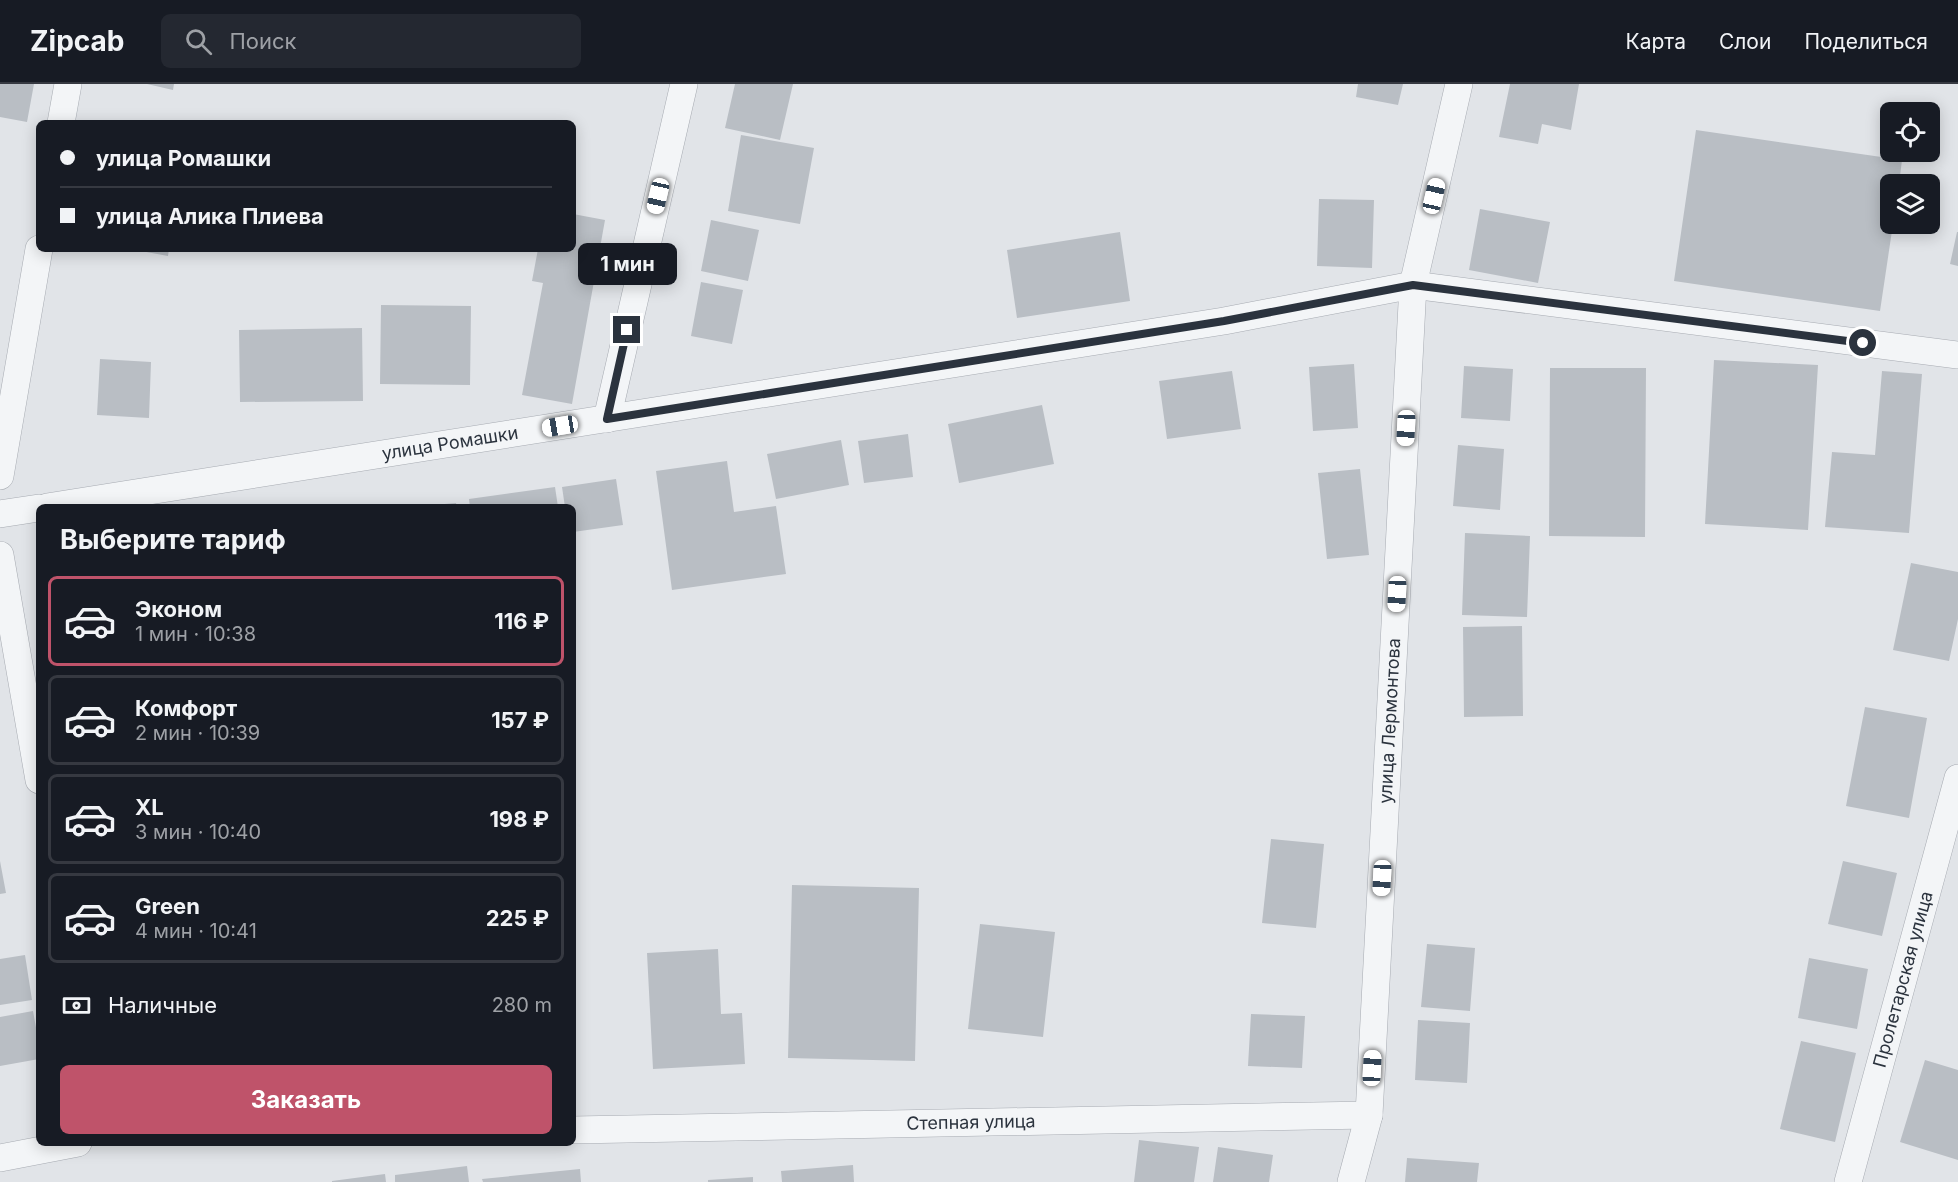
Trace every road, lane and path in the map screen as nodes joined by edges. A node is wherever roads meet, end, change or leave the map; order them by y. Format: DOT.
graph roads {
  1 [pos="68,84"];
  2 [pos="684,84"];
  3 [pos="1459,84"];
  4 [pos="62,120"];
  5 [pos="38,252"];
  6 [pos="1413,285"];
  7 [pos="1958,355"];
  8 [pos="607,419"];
  9 [pos="0,476"];
  10 [pos="66,504"];
  11 [pos="36,508"];
  12 [pos="0,514"];
  13 [pos="0,555"];
  14 [pos="36,763"];
  15 [pos="1958,778"];
  16 [pos="1369,1116"];
  17 [pos="576,1130"];
  18 [pos="62,1146"];
  19 [pos="0,1158"];
  20 [pos="1351,1182"];
  21 [pos="1848,1182"];
  1 -- 4 [label="street"];
  2 -- 8 [label="street"];
  3 -- 6 [label="street, улица Лермонтова"];
  5 -- 9 [label="street"];
  6 -- 7 [label="street, улица Ромашки"];
  6 -- 8 [label="street, улица Ромашки"];
  6 -- 16 [label="street, улица Лермонтова"];
  8 -- 10 [label="street, улица Ромашки"];
  11 -- 12 [label="street"];
  13 -- 14 [label="street"];
  15 -- 21 [label="street, Пролетарская улица"];
  16 -- 17 [label="street, Степная улица"];
  16 -- 20 [label="street, улица Лермонтова"];
  18 -- 19 [label="street"];
}
